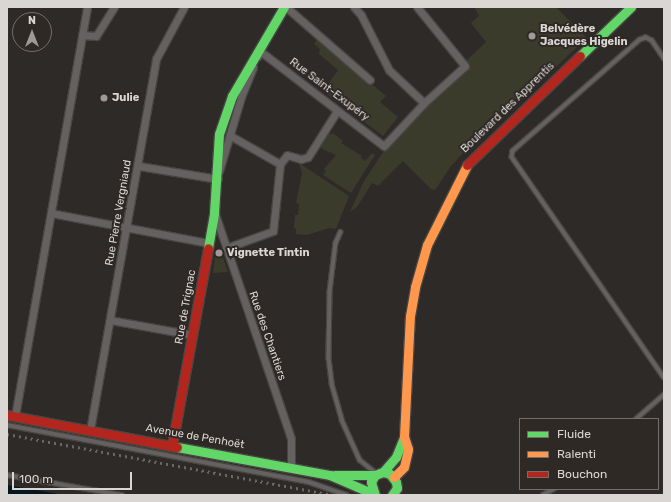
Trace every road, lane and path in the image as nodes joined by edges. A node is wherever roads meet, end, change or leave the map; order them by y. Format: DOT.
graph roads {
  1 [pos="87,7"];
  2 [pos="114,7"];
  3 [pos="184,7"];
  4 [pos="285,7"];
  5 [pos="354,7"];
  6 [pos="417,7"];
  7 [pos="631,7"];
  8 [pos="82,35"];
  9 [pos="260,51"];
  10 [pos="664,59"];
  11 [pos="370,80"];
  12 [pos="424,103"];
  13 [pos="337,111"];
  14 [pos="231,136"];
  15 [pos="280,164"];
  16 [pos="139,166"];
  17 [pos="218,176"];
  18 [pos="214,213"];
  19 [pos="51,214"];
  20 [pos="127,228"];
  21 [pos="341,232"];
  22 [pos="209,243"];
  23 [pos="226,248"];
  24 [pos="110,320"];
  25 [pos="193,334"];
  26 [pos="664,377"];
  27 [pos="664,395"];
  28 [pos="11,416"];
  29 [pos="637,418"];
  30 [pos="7,426"];
  31 [pos="90,430"];
  32 [pos="404,437"];
  33 [pos="172,445"];
  34 [pos="291,467"];
  35 [pos="378,474"];
  36 [pos="7,475"];
  37 [pos="330,475"];
  38 [pos="394,477"];
  39 [pos="553,492"];
  40 [pos="395,493"];
  41 [pos="122,495"];
  42 [pos="347,495"];
  43 [pos="375,495"];
  44 [pos="543,495"];
  1 -- 8 [label="street"];
  2 -- 8 [label="street"];
  3 -- 16 [label="street, Rue Pierre Vergniaud"];
  4 -- 9 [label="main road, Rue de Trignac"];
  4 -- 11 [label="street"];
  5 -- 12 [label="street"];
  6 -- 12 [label="street"];
  7 -- 32 [label="main road, Boulevard des Apprentis"];
  8 -- 19 [label="street"];
  9 -- 13 [label="street, Rue Saint-Exupéry"];
  9 -- 14 [label="street, Rue de Trignac"];
  9 -- 17 [label="main road, Rue de Trignac"];
  10 -- 26 [label="lane"];
  12 -- 13 [label="street, Rue Saint-Exupéry"];
  13 -- 15 [label="street"];
  14 -- 15 [label="street"];
  14 -- 17 [label="street, Rue de Trignac"];
  15 -- 23 [label="street"];
  16 -- 17 [label="street"];
  16 -- 20 [label="street, Rue Pierre Vergniaud"];
  17 -- 18 [label="main road, Rue de Trignac"];
  18 -- 22 [label="main road, Rue de Trignac"];
  18 -- 23 [label="street, Rue des Chantiers"];
  19 -- 20 [label="street"];
  19 -- 28 [label="street"];
  20 -- 22 [label="street"];
  20 -- 24 [label="street, Rue Pierre Vergniaud"];
  21 -- 35 [label="lane"];
  22 -- 25 [label="main road, Rue de Trignac"];
  23 -- 34 [label="street, Rue des Chantiers"];
  24 -- 25 [label="street"];
  24 -- 31 [label="street, Rue Pierre Vergniaud"];
  25 -- 33 [label="main road, Rue de Trignac"];
  27 -- 29 [label="lane"];
  28 -- 31 [label="main road, Avenue de Penhoët"];
  30 -- 42 [label="lane"];
  31 -- 33 [label="main road, Avenue de Penhoët"];
  32 -- 35 [label="main road"];
  32 -- 38 [label="main road, Boulevard des Apprentis"];
  33 -- 34 [label="main road, Avenue de Penhoët"];
  34 -- 37 [label="main road, Avenue de Penhoët"];
  35 -- 37 [label="main road"];
  35 -- 38 [label="main road"];
  35 -- 43 [label="main road"];
  36 -- 41 [label="lane"];
  37 -- 43 [label="main road, Avenue de Penhoët"];
  38 -- 40 [label="main road"];
  39 -- 44 [label="lane"];
}
